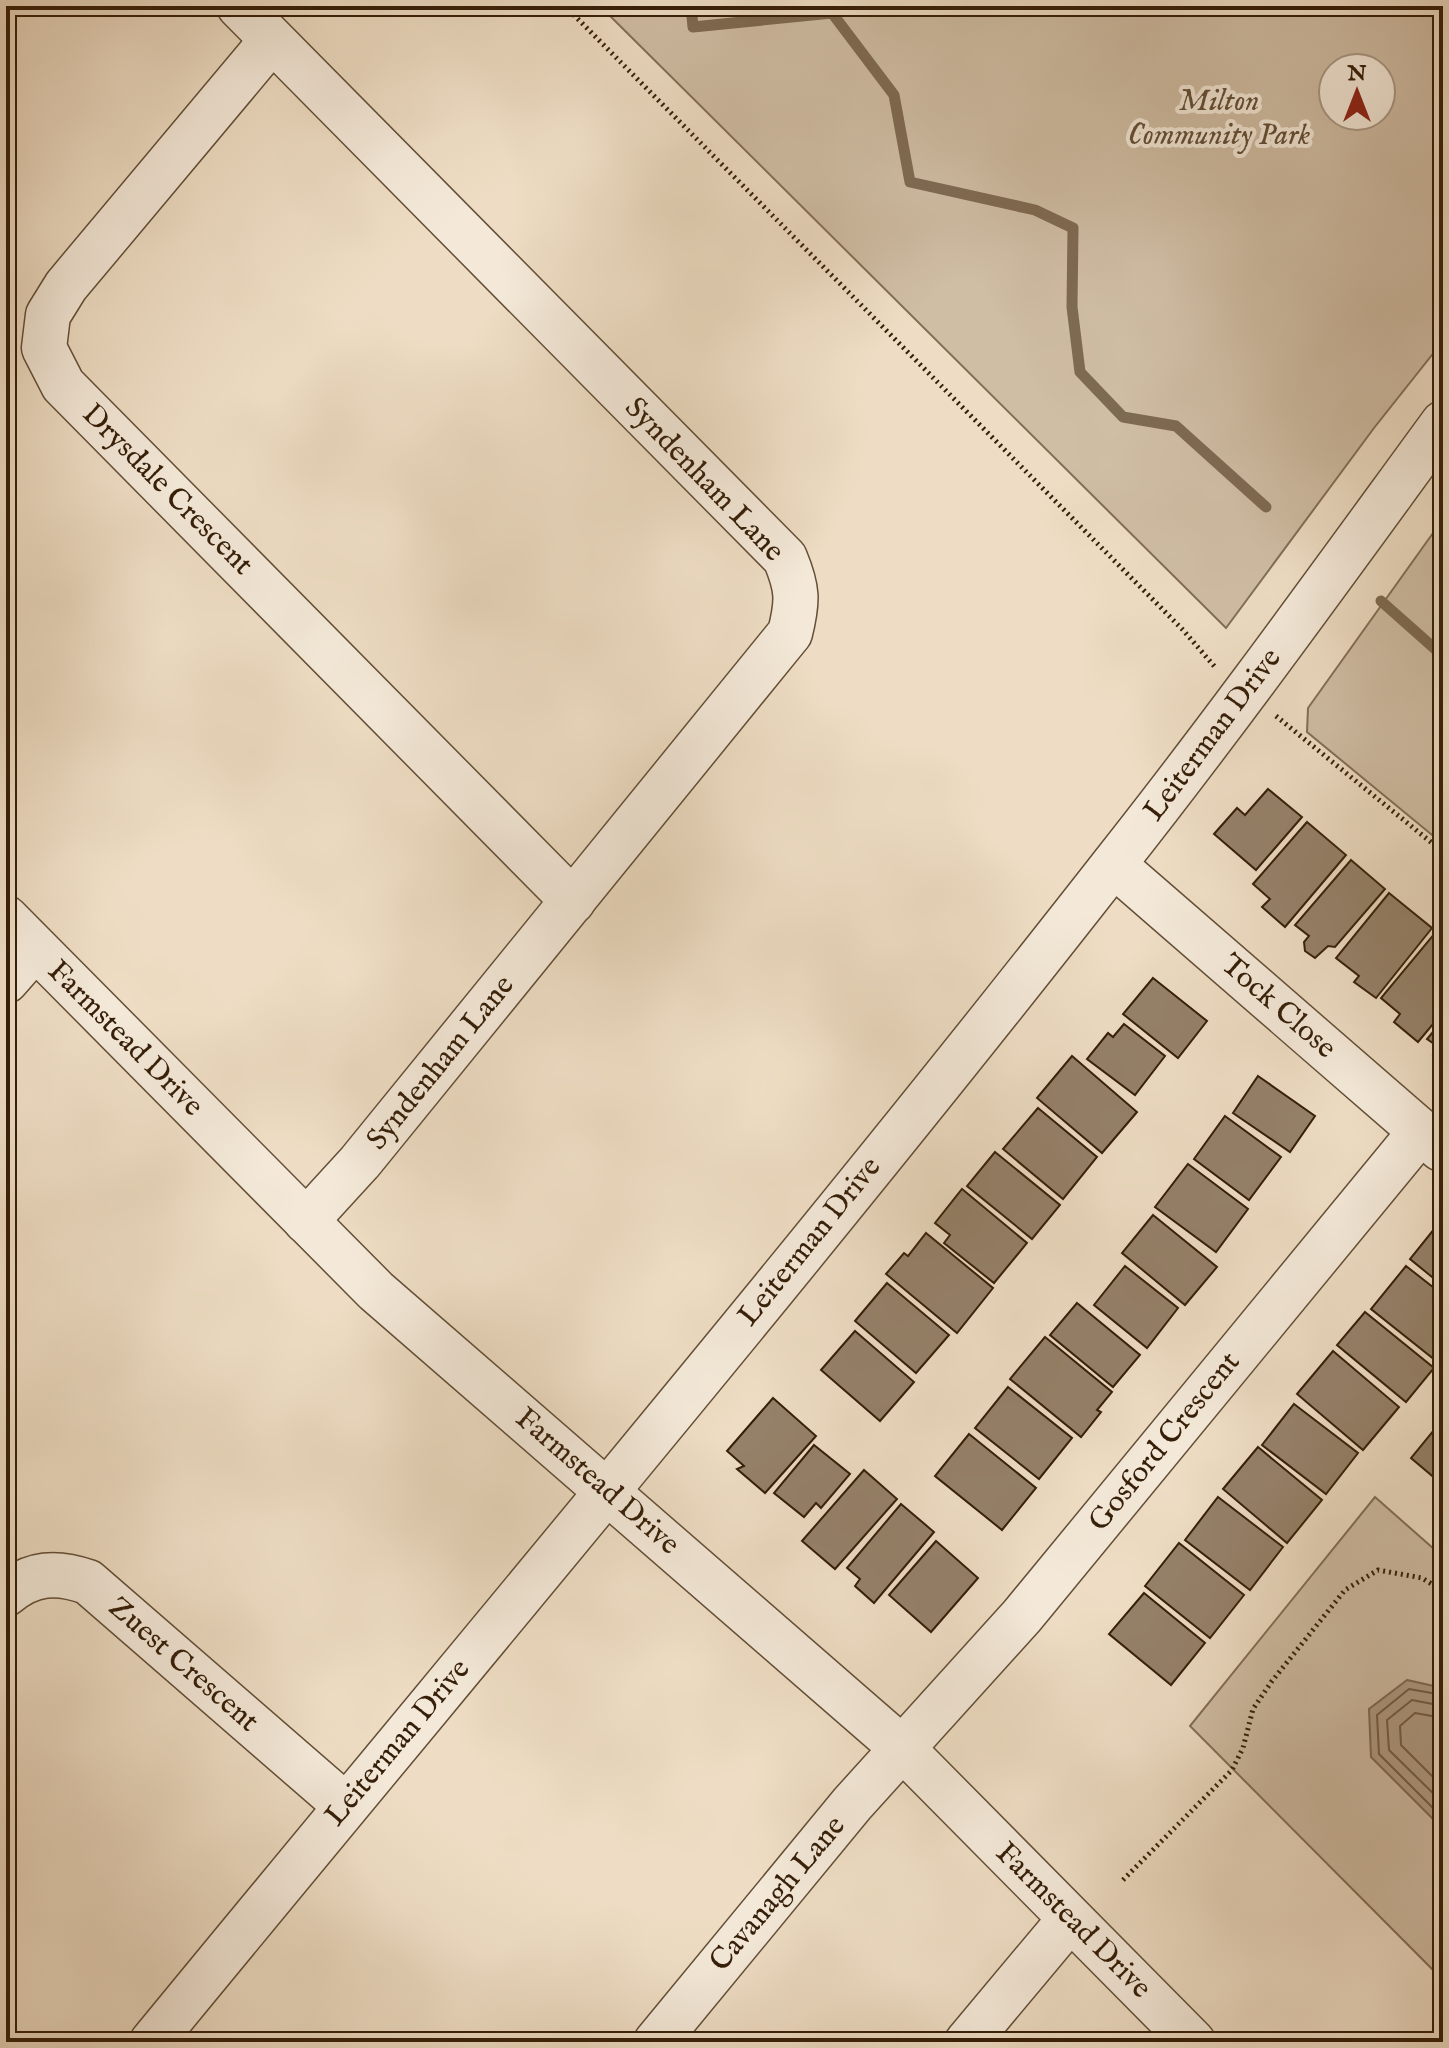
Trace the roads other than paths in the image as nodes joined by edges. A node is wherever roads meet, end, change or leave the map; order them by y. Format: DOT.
graph roads {
  1 [pos="239,6"];
  2 [pos="272,40"];
  3 [pos="1443,423"];
  4 [pos="1114,865"];
  5 [pos="573,901"];
  6 [pos="20,933"];
  7 [pos="6,981"];
  8 [pos="1432,1140"];
  9 [pos="306,1221"];
  10 [pos="607,1490"];
  11 [pos="6,1594"];
  12 [pos="903,1749"];
  13 [pos="346,1806"];
  14 [pos="1070,1919"];
  15 [pos="152,2042"];
  16 [pos="656,2042"];
  17 [pos="967,2042"];
  18 [pos="1193,2042"];
  1 -- 2 [label="street, Syndenham Lane"];
  2 -- 5 [label="street, Syndenham Lane"];
  2 -- 5 [label="street, Drysdale Crescent"];
  3 -- 4 [label="street, Leiterman Drive"];
  4 -- 8 [label="street, Tock Close"];
  4 -- 10 [label="street, Leiterman Drive"];
  5 -- 9 [label="street, Syndenham Lane"];
  6 -- 7 [label="street"];
  6 -- 9 [label="street, Farmstead Drive"];
  8 -- 12 [label="street, Gosford Crescent"];
  9 -- 10 [label="street, Farmstead Drive"];
  10 -- 12 [label="street, Farmstead Drive"];
  10 -- 13 [label="street, Leiterman Drive"];
  11 -- 13 [label="street, Zuest Crescent"];
  12 -- 14 [label="street, Farmstead Drive"];
  12 -- 16 [label="street, Cavanagh Lane"];
  13 -- 15 [label="street, Leiterman Drive"];
  14 -- 17 [label="street"];
  14 -- 18 [label="street, Farmstead Drive"];
}
